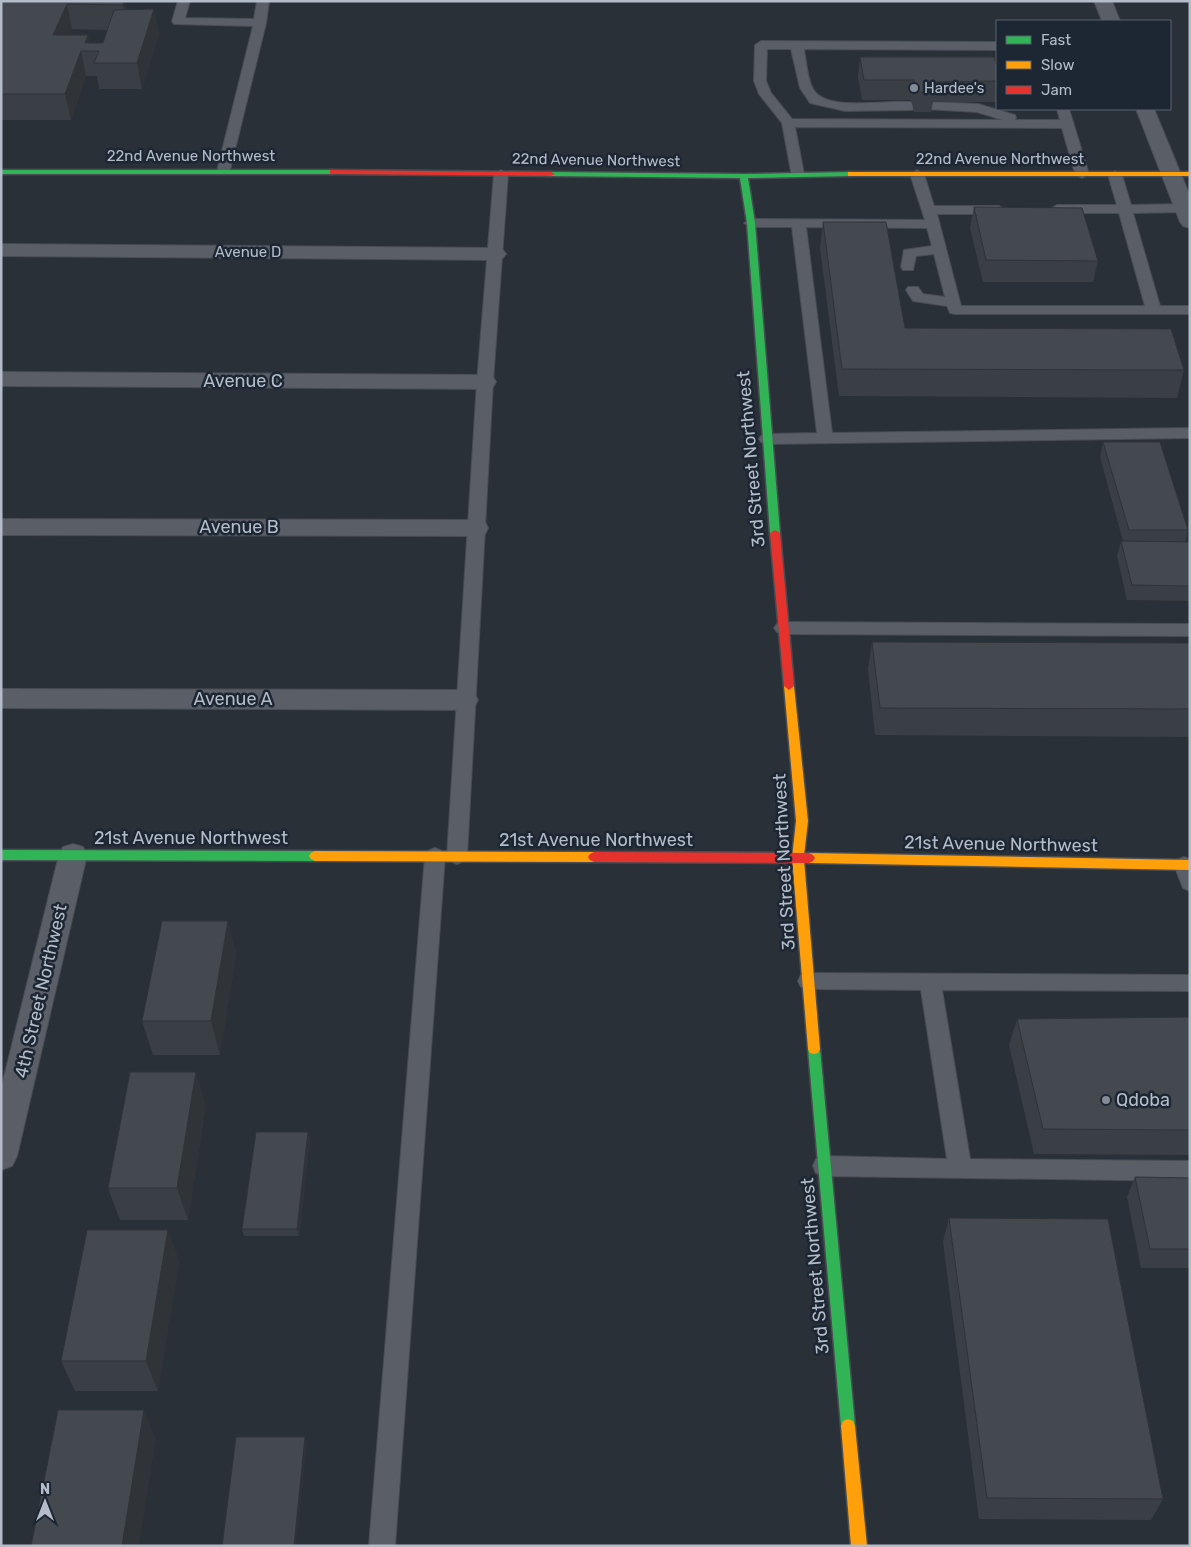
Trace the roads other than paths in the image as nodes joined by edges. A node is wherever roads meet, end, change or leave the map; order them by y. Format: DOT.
graph roads {
  1 [pos="184,1"];
  2 [pos="263,1"];
  3 [pos="1102,1"];
  4 [pos="1111,20"];
  5 [pos="260,22"];
  6 [pos="797,46"];
  7 [pos="996,46"];
  8 [pos="912,106"];
  9 [pos="930,106"];
  10 [pos="1063,110"];
  11 [pos="1145,110"];
  12 [pos="788,123"];
  13 [pos="1030,124"];
  14 [pos="1067,124"];
  15 [pos="224,171"];
  16 [pos="1,172"];
  17 [pos="501,174"];
  18 [pos="796,174"];
  19 [pos="917,174"];
  20 [pos="1082,174"];
  21 [pos="1170,174"];
  22 [pos="1190,174"];
  23 [pos="1116,175"];
  24 [pos="744,176"];
  25 [pos="1125,209"];
  26 [pos="1016,210"];
  27 [pos="1046,210"];
  28 [pos="1187,215"];
  29 [pos="930,217"];
  30 [pos="750,223"];
  31 [pos="799,225"];
  32 [pos="940,249"];
  33 [pos="1,250"];
  34 [pos="496,254"];
  35 [pos="908,267"];
  36 [pos="913,290"];
  37 [pos="954,303"];
  38 [pos="1154,310"];
  39 [pos="1190,310"];
  40 [pos="1,379"];
  41 [pos="485,382"];
  42 [pos="1190,433"];
  43 [pos="824,438"];
  44 [pos="767,439"];
  45 [pos="1,527"];
  46 [pos="476,528"];
  47 [pos="783,628"];
  48 [pos="1190,630"];
  49 [pos="1,698"];
  50 [pos="465,700"];
  51 [pos="1,854"];
  52 [pos="73,855"];
  53 [pos="435,856"];
  54 [pos="457,856"];
  55 [pos="798,858"];
  56 [pos="1188,871"];
  57 [pos="808,980"];
  58 [pos="930,981"];
  59 [pos="1190,983"];
  60 [pos="1,1156"];
  61 [pos="824,1166"];
  62 [pos="960,1169"];
  63 [pos="1190,1171"];
  64 [pos="382,1546"];
  65 [pos="859,1546"];
  1 -- 5 [label="lane"];
  2 -- 5 [label="lane"];
  3 -- 4 [label="street"];
  5 -- 15 [label="lane"];
  6 -- 7 [label="lane"];
  6 -- 8 [label="lane"];
  6 -- 12 [label="lane"];
  9 -- 13 [label="lane"];
  10 -- 14 [label="lane"];
  11 -- 21 [label="street"];
  12 -- 13 [label="lane"];
  12 -- 18 [label="lane"];
  13 -- 14 [label="lane"];
  14 -- 20 [label="lane"];
  15 -- 16 [label="street, 22nd Avenue Northwest"];
  15 -- 17 [label="street, 22nd Avenue Northwest"];
  17 -- 24 [label="street, 22nd Avenue Northwest"];
  17 -- 34 [label="lane"];
  18 -- 19 [label="street, 22nd Avenue Northwest"];
  18 -- 24 [label="street, 22nd Avenue Northwest"];
  19 -- 20 [label="street, 22nd Avenue Northwest"];
  19 -- 29 [label="lane"];
  20 -- 23 [label="street, 22nd Avenue Northwest"];
  21 -- 22 [label="street, 22nd Avenue Northwest"];
  21 -- 23 [label="street, 22nd Avenue Northwest"];
  21 -- 28 [label="street"];
  23 -- 25 [label="lane"];
  24 -- 30 [label="street, 3rd Street Northwest"];
  25 -- 27 [label="lane"];
  25 -- 28 [label="lane"];
  25 -- 38 [label="lane"];
  26 -- 29 [label="lane"];
  29 -- 31 [label="lane"];
  29 -- 32 [label="lane"];
  30 -- 31 [label="lane"];
  30 -- 44 [label="street, 3rd Street Northwest"];
  31 -- 43 [label="lane"];
  32 -- 35 [label="lane"];
  32 -- 37 [label="lane"];
  33 -- 34 [label="street, Avenue D"];
  34 -- 41 [label="lane"];
  36 -- 37 [label="lane"];
  37 -- 38 [label="lane"];
  38 -- 39 [label="lane"];
  40 -- 41 [label="street, Avenue C"];
  41 -- 46 [label="lane"];
  42 -- 43 [label="lane"];
  43 -- 44 [label="lane"];
  44 -- 47 [label="street, 3rd Street Northwest"];
  45 -- 46 [label="street, Avenue B"];
  46 -- 50 [label="lane"];
  47 -- 48 [label="lane"];
  47 -- 55 [label="street, 3rd Street Northwest"];
  49 -- 50 [label="street, Avenue A"];
  50 -- 54 [label="lane"];
  51 -- 52 [label="street, 21st Avenue Northwest"];
  52 -- 53 [label="street, 21st Avenue Northwest"];
  52 -- 60 [label="street, 4th Street Northwest"];
  53 -- 54 [label="street, 21st Avenue Northwest"];
  53 -- 64 [label="lane"];
  54 -- 55 [label="street, 21st Avenue Northwest"];
  55 -- 56 [label="street, 21st Avenue Northwest"];
  55 -- 57 [label="street, 3rd Street Northwest"];
  57 -- 58 [label="lane"];
  57 -- 61 [label="street, 3rd Street Northwest"];
  58 -- 59 [label="lane"];
  58 -- 62 [label="lane"];
  61 -- 62 [label="lane"];
  61 -- 65 [label="street, 3rd Street Northwest"];
  62 -- 63 [label="lane"];
}
